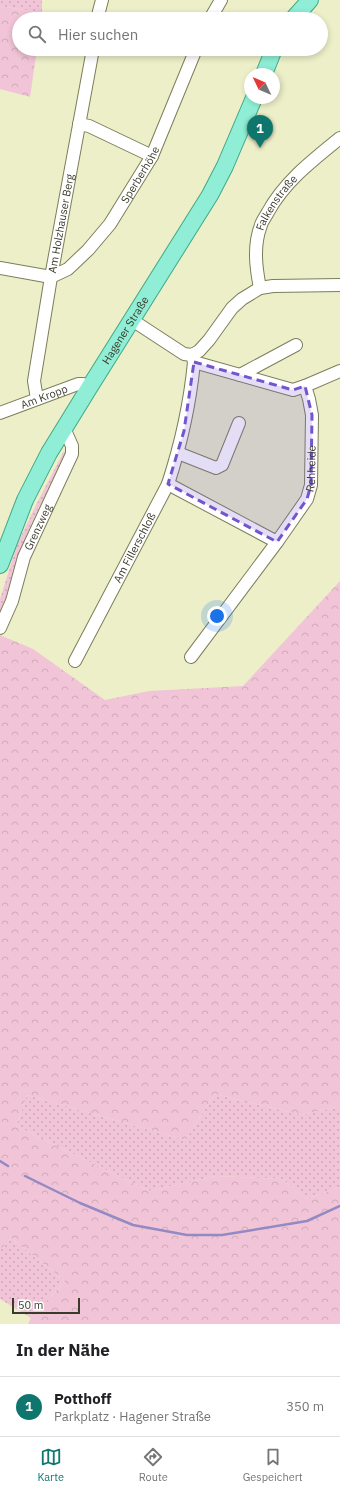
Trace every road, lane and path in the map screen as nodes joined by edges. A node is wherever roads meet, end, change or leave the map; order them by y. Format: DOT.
graph roads {
  1 [pos="221,0"];
  2 [pos="310,0"];
  3 [pos="214,12"];
  4 [pos="299,12"];
  5 [pos="92,56"];
  6 [pos="193,56"];
  7 [pos="271,56"];
  8 [pos="266,68"];
  9 [pos="251,104"];
  10 [pos="79,124"];
  11 [pos="340,138"];
  12 [pos="152,156"];
  13 [pos="0,268"];
  14 [pos="51,277"];
  15 [pos="340,285"];
  16 [pos="260,288"];
  17 [pos="132,320"];
  18 [pos="296,345"];
  19 [pos="193,358"];
  20 [pos="340,371"];
  21 [pos="240,375"];
  22 [pos="305,386"];
  23 [pos="89,388"];
  24 [pos="37,398"];
  25 [pos="0,413"];
  26 [pos="239,423"];
  27 [pos="64,428"];
  28 [pos="178,453"];
  29 [pos="168,484"];
  30 [pos="277,542"];
  31 [pos="0,565"];
  32 [pos="0,628"];
  33 [pos="191,657"];
  34 [pos="75,661"];
  1 -- 3 [label="street"];
  2 -- 4 [label="main road"];
  5 -- 10 [label="street, Am Holzhauser Berg"];
  6 -- 12 [label="street, Sperberhöhe"];
  7 -- 8 [label="main road"];
  9 -- 17 [label="main road, Hagener Straße"];
  10 -- 12 [label="street"];
  10 -- 14 [label="street, Am Holzhauser Berg"];
  11 -- 16 [label="street, Falkenstraße"];
  12 -- 14 [label="street, Sperberhöhe"];
  13 -- 14 [label="street"];
  14 -- 24 [label="street, Am Holzhauser Berg"];
  15 -- 16 [label="street"];
  16 -- 19 [label="street"];
  17 -- 19 [label="street"];
  17 -- 23 [label="main road, Hagener Straße"];
  18 -- 21 [label="street"];
  19 -- 21 [label="street"];
  19 -- 28 [label="street, Am Fillerschloß"];
  20 -- 22 [label="street"];
  21 -- 22 [label="street"];
  22 -- 30 [label="street, Rehheide"];
  23 -- 24 [label="street, Am Kropp"];
  23 -- 27 [label="main road, Hagener Straße"];
  24 -- 25 [label="street, Am Kropp"];
  26 -- 28 [label="street"];
  27 -- 31 [label="main road, Hagener Straße"];
  27 -- 32 [label="street, Grenzweg"];
  28 -- 29 [label="street, Am Fillerschloß"];
  29 -- 30 [label="street"];
  29 -- 34 [label="street, Am Fillerschloß"];
  30 -- 33 [label="street, Rehheide"];
}
